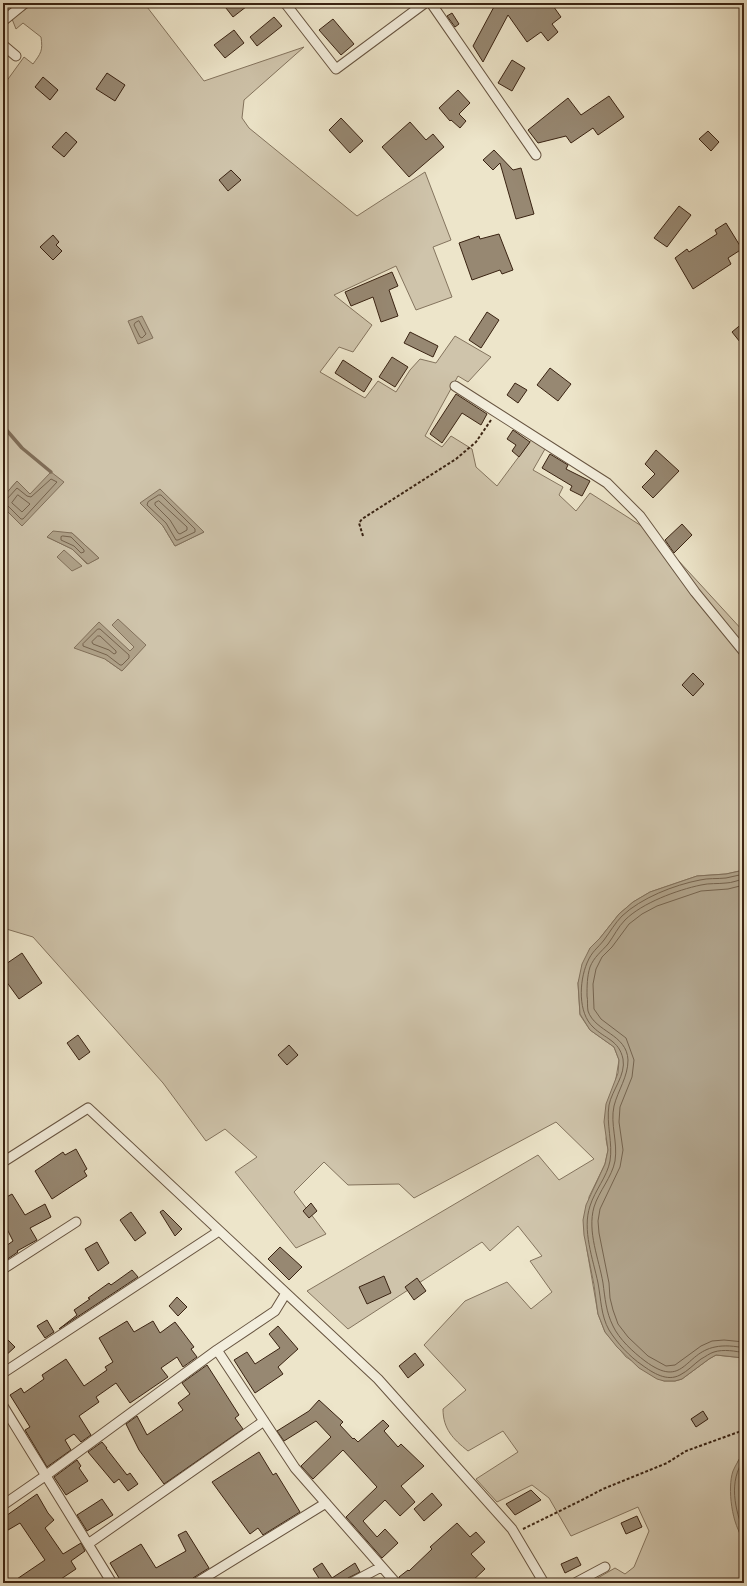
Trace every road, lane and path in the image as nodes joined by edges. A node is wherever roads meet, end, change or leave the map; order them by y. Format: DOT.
graph roads {
  1 [pos="25,3"];
  2 [pos="285,3"];
  3 [pos="425,3"];
  4 [pos="431,3"];
  5 [pos="3,21"];
  6 [pos="3,45"];
  7 [pos="16,56"];
  8 [pos="536,155"];
  9 [pos="455,386"];
  10 [pos="496,412"];
  11 [pos="363,536"];
  12 [pos="744,652"];
  13 [pos="3,1162"];
  14 [pos="76,1222"];
  15 [pos="219,1231"];
  16 [pos="3,1269"];
  17 [pos="286,1293"];
  18 [pos="217,1350"];
  19 [pos="3,1373"];
  20 [pos="3,1406"];
  21 [pos="264,1421"];
  22 [pos="744,1430"];
  23 [pos="45,1476"];
  24 [pos="326,1503"];
  25 [pos="3,1505"];
  26 [pos="512,1529"];
  27 [pos="88,1544"];
  28 [pos="382,1567"];
  29 [pos="605,1567"];
  30 [pos="112,1583"];
  31 [pos="196,1583"];
  32 [pos="351,1583"];
  33 [pos="396,1583"];
  34 [pos="544,1583"];
  35 [pos="575,1583"];
  1 -- 5 [label="street"];
  2 -- 3 [label="street"];
  4 -- 8 [label="street"];
  6 -- 7 [label="street"];
  9 -- 10 [label="street"];
  10 -- 11 [label="path"];
  10 -- 12 [label="street"];
  13 -- 15 [label="street"];
  14 -- 16 [label="street"];
  15 -- 17 [label="street"];
  15 -- 19 [label="street"];
  17 -- 18 [label="street"];
  17 -- 26 [label="street"];
  18 -- 21 [label="street"];
  18 -- 23 [label="street"];
  20 -- 23 [label="street"];
  21 -- 24 [label="street"];
  21 -- 27 [label="street"];
  22 -- 26 [label="path"];
  23 -- 25 [label="street"];
  23 -- 27 [label="street"];
  24 -- 28 [label="street"];
  24 -- 31 [label="street"];
  26 -- 34 [label="street"];
  27 -- 30 [label="street"];
  28 -- 32 [label="street"];
  28 -- 33 [label="street"];
  29 -- 35 [label="street"];
}
